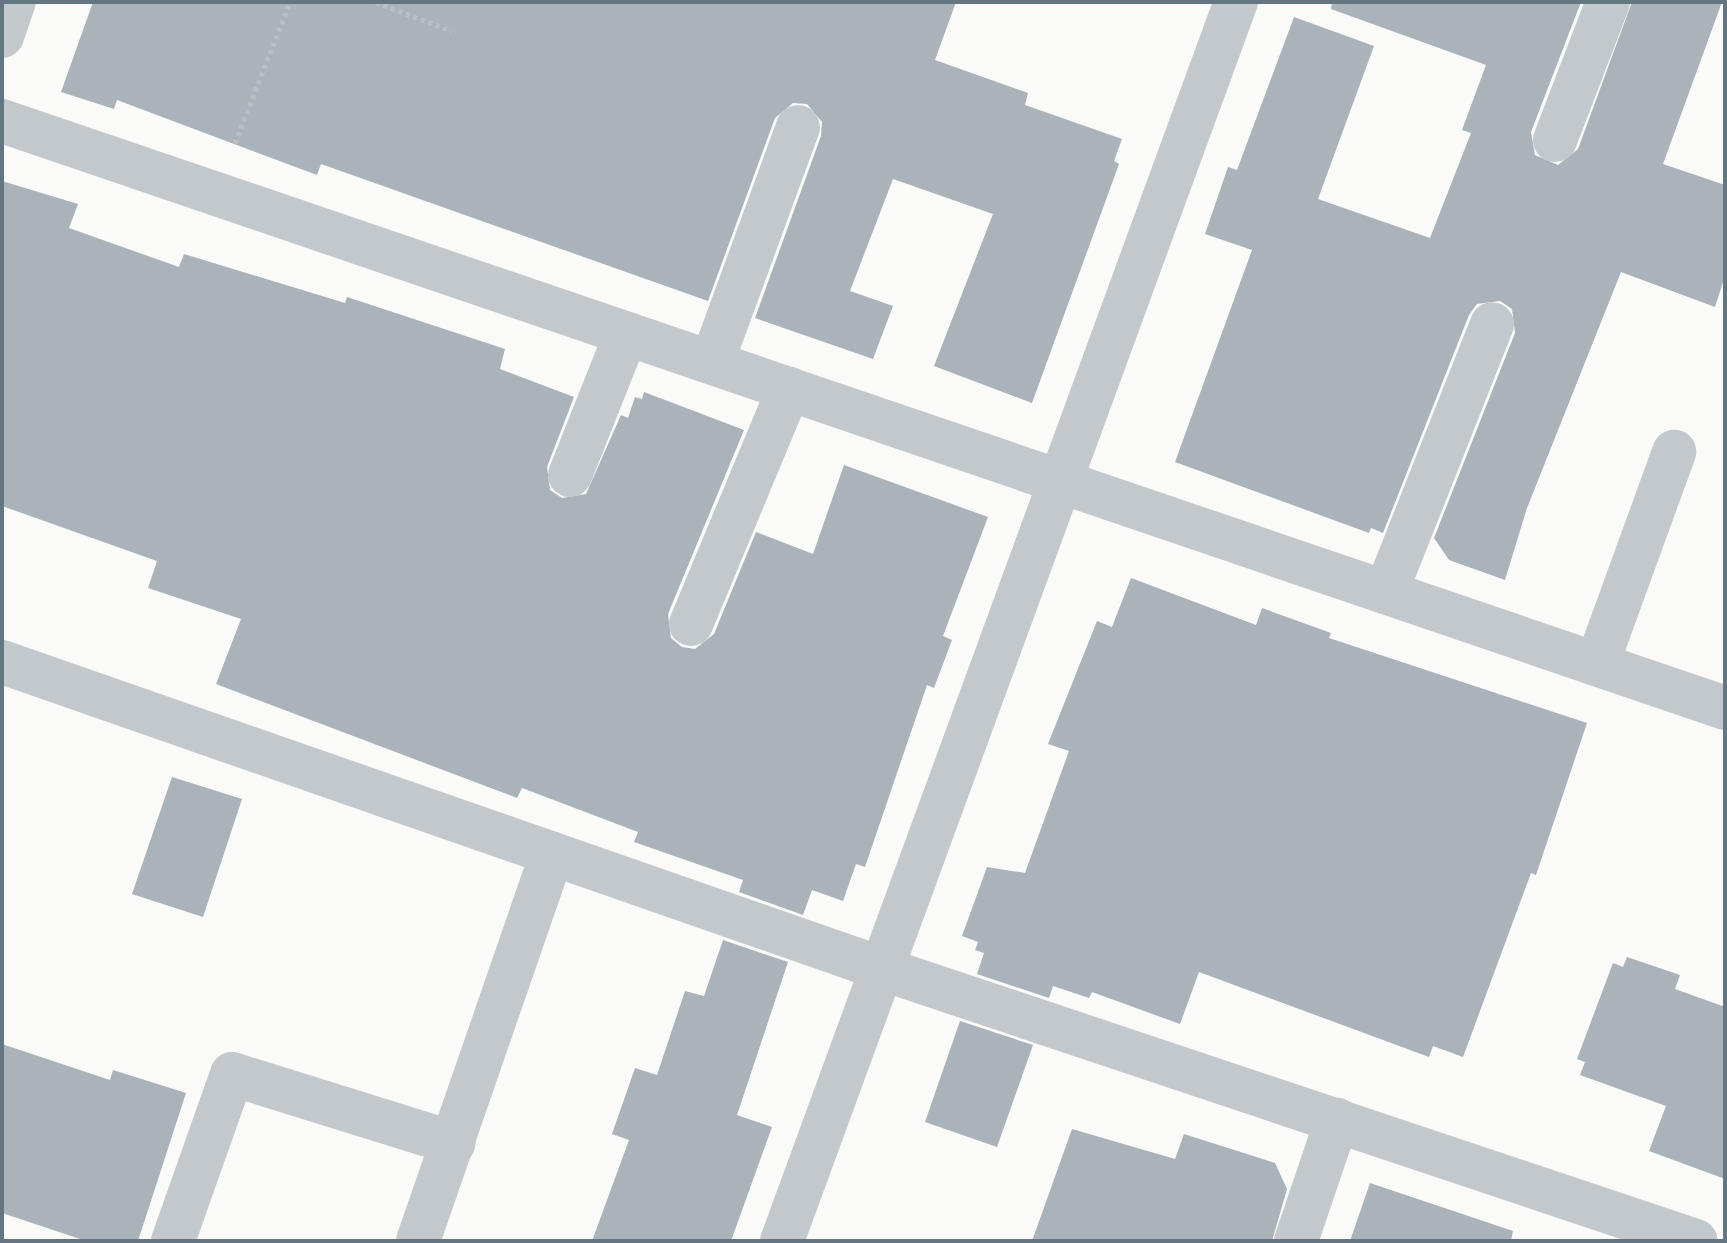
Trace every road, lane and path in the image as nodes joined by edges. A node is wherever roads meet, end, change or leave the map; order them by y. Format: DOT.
graph roads {
  1 [pos="14,2"];
  2 [pos="290,2"];
  3 [pos="376,2"];
  4 [pos="1236,2"];
  5 [pos="1608,2"];
  6 [pos="452,31"];
  7 [pos="2,36"];
  8 [pos="2,121"];
  9 [pos="798,127"];
  10 [pos="1555,140"];
  11 [pos="216,193"];
  12 [pos="1492,324"];
  13 [pos="626,334"];
  14 [pos="712,362"];
  15 [pos="789,389"];
  16 [pos="1674,452"];
  17 [pos="570,475"];
  18 [pos="1058,481"];
  19 [pos="1386,592"];
  20 [pos="691,624"];
  21 [pos="2,662"];
  22 [pos="1597,664"];
  23 [pos="1725,708"];
  24 [pos="552,854"];
  25 [pos="880,968"];
  26 [pos="1337,1120"];
  27 [pos="453,1143"];
  28 [pos="173,1241"];
  29 [pos="418,1241"];
  30 [pos="782,1241"];
  31 [pos="1296,1241"];
  32 [pos="1696,1241"];
  1 -- 7 [label="street"];
  2 -- 11 [label="path"];
  3 -- 6 [label="path"];
  4 -- 18 [label="street"];
  5 -- 10 [label="street"];
  8 -- 11 [label="street"];
  9 -- 14 [label="street"];
  11 -- 13 [label="street"];
  12 -- 19 [label="street"];
  13 -- 14 [label="street"];
  13 -- 17 [label="street"];
  14 -- 15 [label="street"];
  15 -- 18 [label="street"];
  15 -- 20 [label="street"];
  16 -- 22 [label="street"];
  18 -- 19 [label="street"];
  18 -- 25 [label="street"];
  19 -- 22 [label="street"];
  21 -- 24 [label="street"];
  22 -- 23 [label="street"];
  24 -- 25 [label="street"];
  24 -- 27 [label="street"];
  25 -- 26 [label="street"];
  25 -- 30 [label="street"];
  26 -- 31 [label="street"];
  26 -- 32 [label="street"];
  27 -- 28 [label="street"];
  27 -- 29 [label="street"];
}
